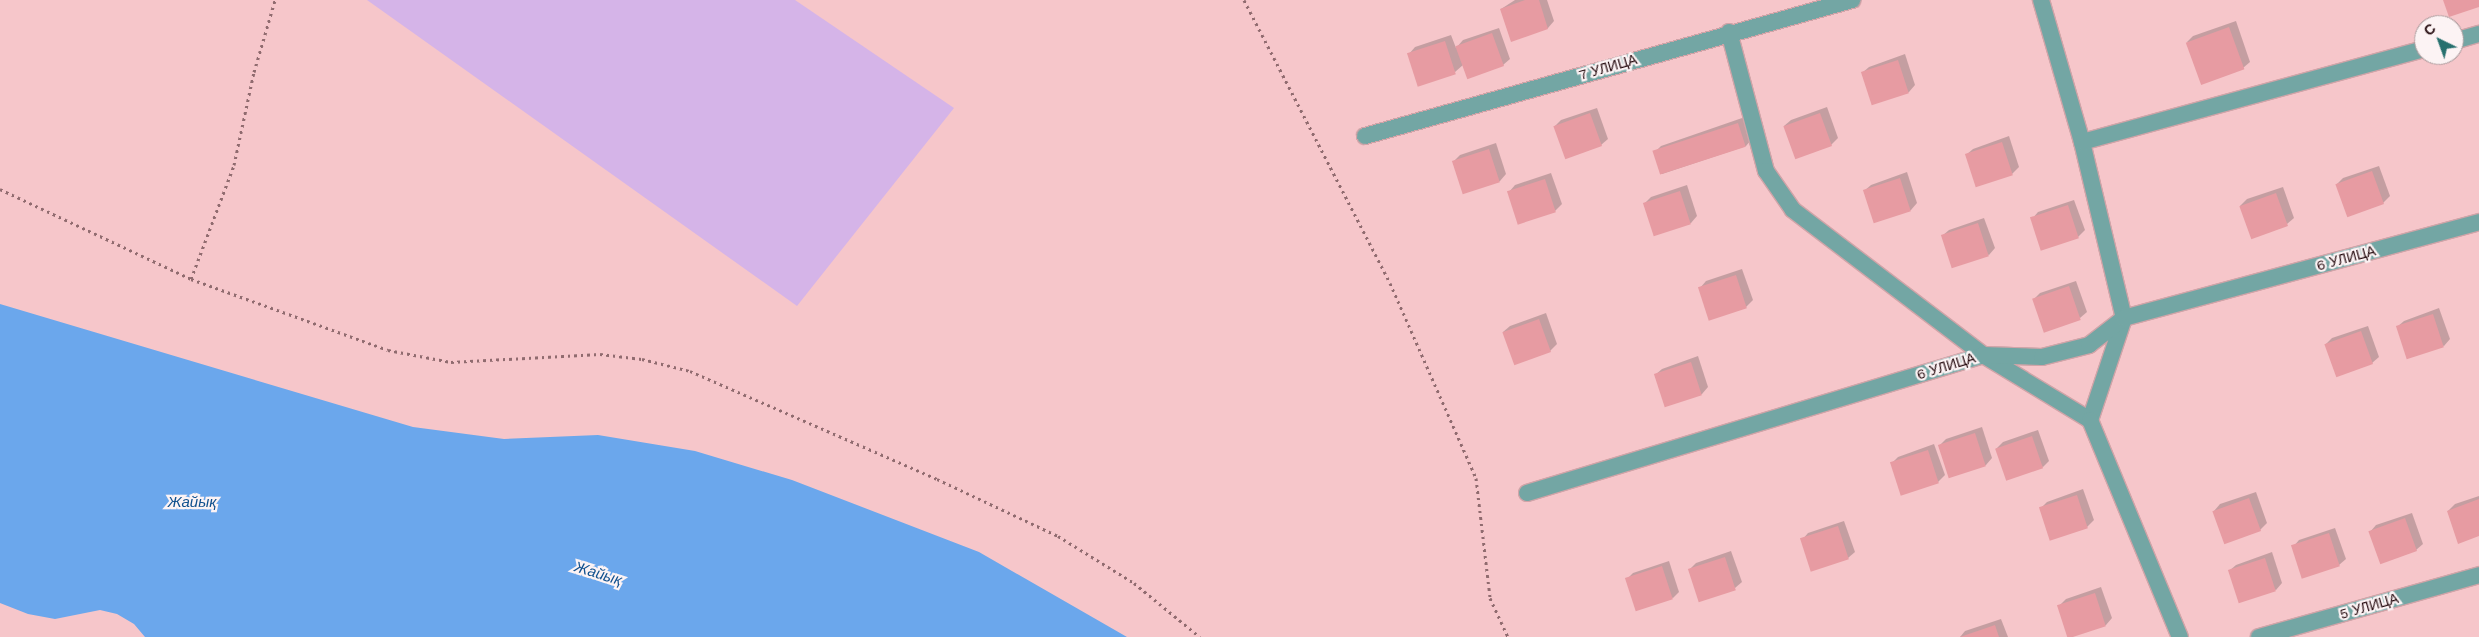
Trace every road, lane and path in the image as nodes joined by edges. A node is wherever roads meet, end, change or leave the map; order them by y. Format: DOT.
graph roads {
  1 [pos="275,0"];
  2 [pos="1244,0"];
  3 [pos="1852,0"];
  4 [pos="2041,0"];
  5 [pos="1816,4"];
  6 [pos="1729,32"];
  7 [pos="2479,34"];
  8 [pos="2464,38"];
  9 [pos="2414,52"];
  10 [pos="1365,136"];
  11 [pos="2082,142"];
  12 [pos="0,189"];
  13 [pos="2479,222"];
  14 [pos="191,279"];
  15 [pos="2124,318"];
  16 [pos="1983,355"];
  17 [pos="2090,420"];
  18 [pos="1527,493"];
  19 [pos="2479,575"];
  20 [pos="1200,637"];
  21 [pos="1508,637"];
  22 [pos="2180,637"];
  23 [pos="2259,637"];
  1 -- 14 [label="path"];
  2 -- 21 [label="path"];
  3 -- 5 [label="street, 7 УЛИЦА"];
  4 -- 11 [label="street"];
  5 -- 6 [label="street, 7 УЛИЦА"];
  6 -- 10 [label="street, 7 УЛИЦА"];
  6 -- 16 [label="street"];
  7 -- 8 [label="street"];
  9 -- 11 [label="street"];
  11 -- 15 [label="street"];
  12 -- 14 [label="path"];
  13 -- 15 [label="street, 6 УЛИЦА"];
  14 -- 20 [label="path"];
  15 -- 16 [label="street, 6 УЛИЦА"];
  15 -- 17 [label="street"];
  16 -- 17 [label="street"];
  16 -- 18 [label="street, 6 УЛИЦА"];
  17 -- 22 [label="street"];
  19 -- 23 [label="street, 5 УЛИЦА"];
}
